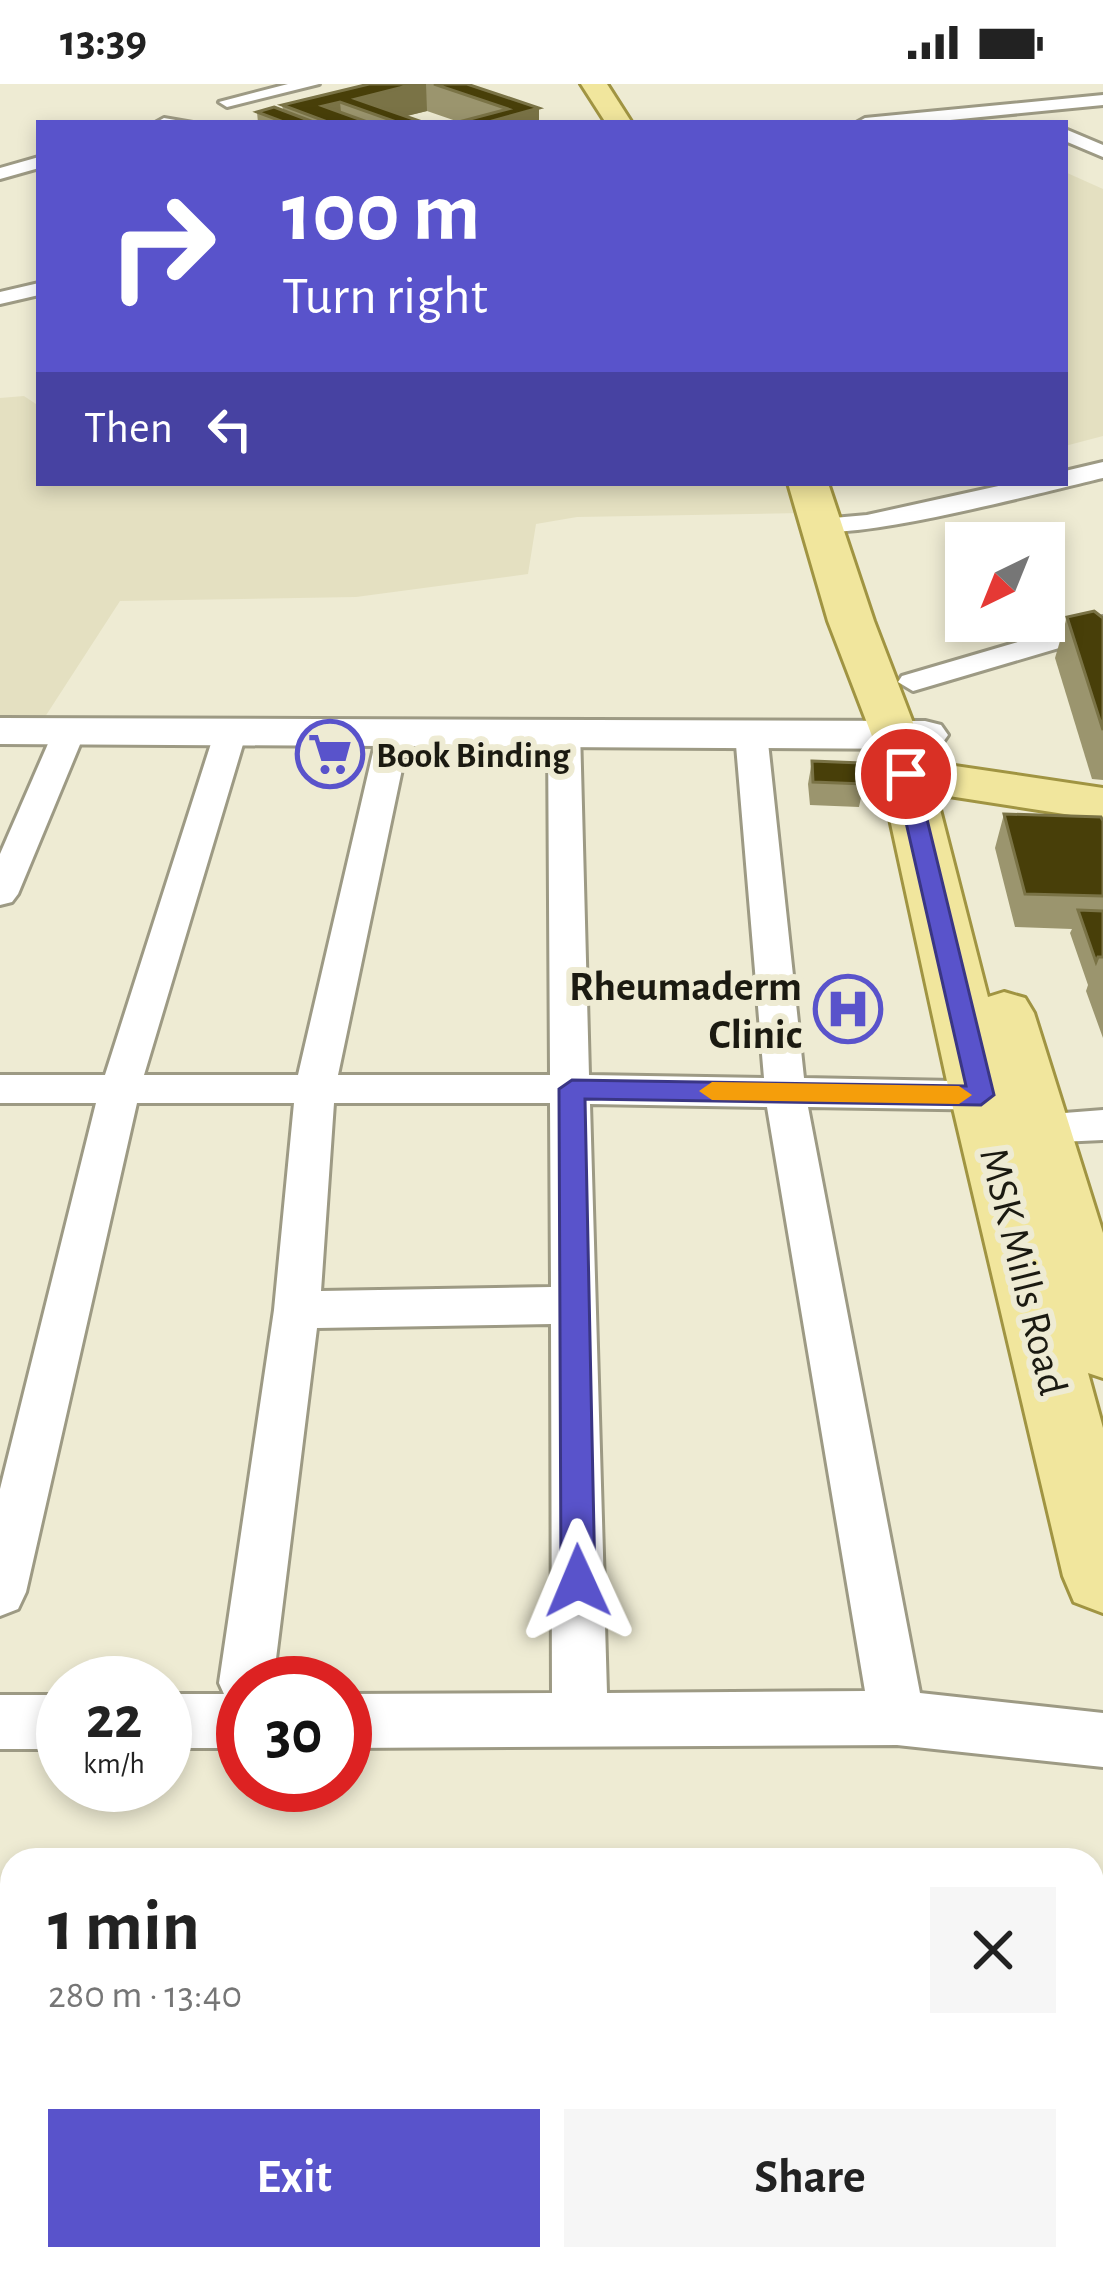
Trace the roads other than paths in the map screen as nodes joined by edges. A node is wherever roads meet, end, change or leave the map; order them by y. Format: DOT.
graph roads {
  1 [pos="310,84"];
  2 [pos="576,84"];
  3 [pos="594,84"];
  4 [pos="989,90"];
  5 [pos="1103,100"];
  6 [pos="1083,101"];
  7 [pos="227,102"];
  8 [pos="1028,102"];
  9 [pos="1009,106"];
  10 [pos="1103,112"];
  11 [pos="597,120"];
  12 [pos="617,120"];
  13 [pos="891,120"];
  14 [pos="1036,120"];
  15 [pos="1068,135"];
  16 [pos="1103,152"];
  17 [pos="1068,160"];
  18 [pos="36,164"];
  19 [pos="36,175"];
  20 [pos="6,180"];
  21 [pos="36,290"];
  22 [pos="0,298"];
  23 [pos="1103,470"];
  24 [pos="1068,478"];
  25 [pos="1017,486"];
  26 [pos="835,504"];
  27 [pos="1098,632"];
  28 [pos="70,730"];
  29 [pos="231,730"];
  30 [pos="394,730"];
  31 [pos="564,730"];
  32 [pos="0,731"];
  33 [pos="752,733"];
  34 [pos="919,759"];
  35 [pos="1103,804"];
  36 [pos="14,826"];
  37 [pos="1103,829"];
  38 [pos="0,894"];
  39 [pos="0,1089"];
  40 [pos="120,1089"];
  41 [pos="315,1089"];
  42 [pos="572,1089"];
  43 [pos="785,1092"];
  44 [pos="1009,1112"];
  45 [pos="1103,1124"];
  46 [pos="574,1305"];
  47 [pos="297,1310"];
  48 [pos="1103,1348"];
  49 [pos="1103,1576"];
  50 [pos="0,1592"];
  51 [pos="250,1656"];
  52 [pos="897,1718"];
  53 [pos="372,1720"];
  54 [pos="580,1720"];
  55 [pos="36,1721"];
  56 [pos="0,1722"];
  57 [pos="1103,1740"];
  1 -- 7 [label="street"];
  2 -- 11 [label="main road"];
  3 -- 12 [label="main road"];
  4 -- 8 [label="street"];
  5 -- 6 [label="street"];
  6 -- 8 [label="street"];
  6 -- 10 [label="street"];
  8 -- 9 [label="street"];
  9 -- 13 [label="street"];
  9 -- 14 [label="street"];
  15 -- 16 [label="street"];
  16 -- 17 [label="street"];
  18 -- 20 [label="street"];
  19 -- 20 [label="street"];
  21 -- 22 [label="street"];
  23 -- 24 [label="street"];
  25 -- 26 [label="street"];
  26 -- 34 [label="main road, MSK Mills Road"];
  27 -- 34 [label="street"];
  28 -- 29 [label="street"];
  28 -- 32 [label="street"];
  28 -- 36 [label="street"];
  29 -- 30 [label="street"];
  29 -- 40 [label="street"];
  30 -- 31 [label="street"];
  30 -- 41 [label="street"];
  31 -- 33 [label="street"];
  31 -- 42 [label="street"];
  33 -- 34 [label="street"];
  33 -- 43 [label="street"];
  34 -- 35 [label="main road"];
  34 -- 37 [label="main road"];
  34 -- 44 [label="main road, MSK Mills Road"];
  36 -- 38 [label="street"];
  39 -- 40 [label="street"];
  40 -- 41 [label="street"];
  40 -- 50 [label="street"];
  41 -- 42 [label="street"];
  41 -- 47 [label="street"];
  42 -- 43 [label="street"];
  42 -- 46 [label="street"];
  43 -- 44 [label="street"];
  43 -- 52 [label="street"];
  44 -- 45 [label="street"];
  44 -- 48 [label="main road, MSK Mills Road"];
  44 -- 49 [label="main road, MSK Mills Road"];
  46 -- 47 [label="street"];
  46 -- 54 [label="street"];
  47 -- 51 [label="street"];
  52 -- 54 [label="street"];
  52 -- 57 [label="street"];
  53 -- 54 [label="street"];
  55 -- 56 [label="street"];
}
